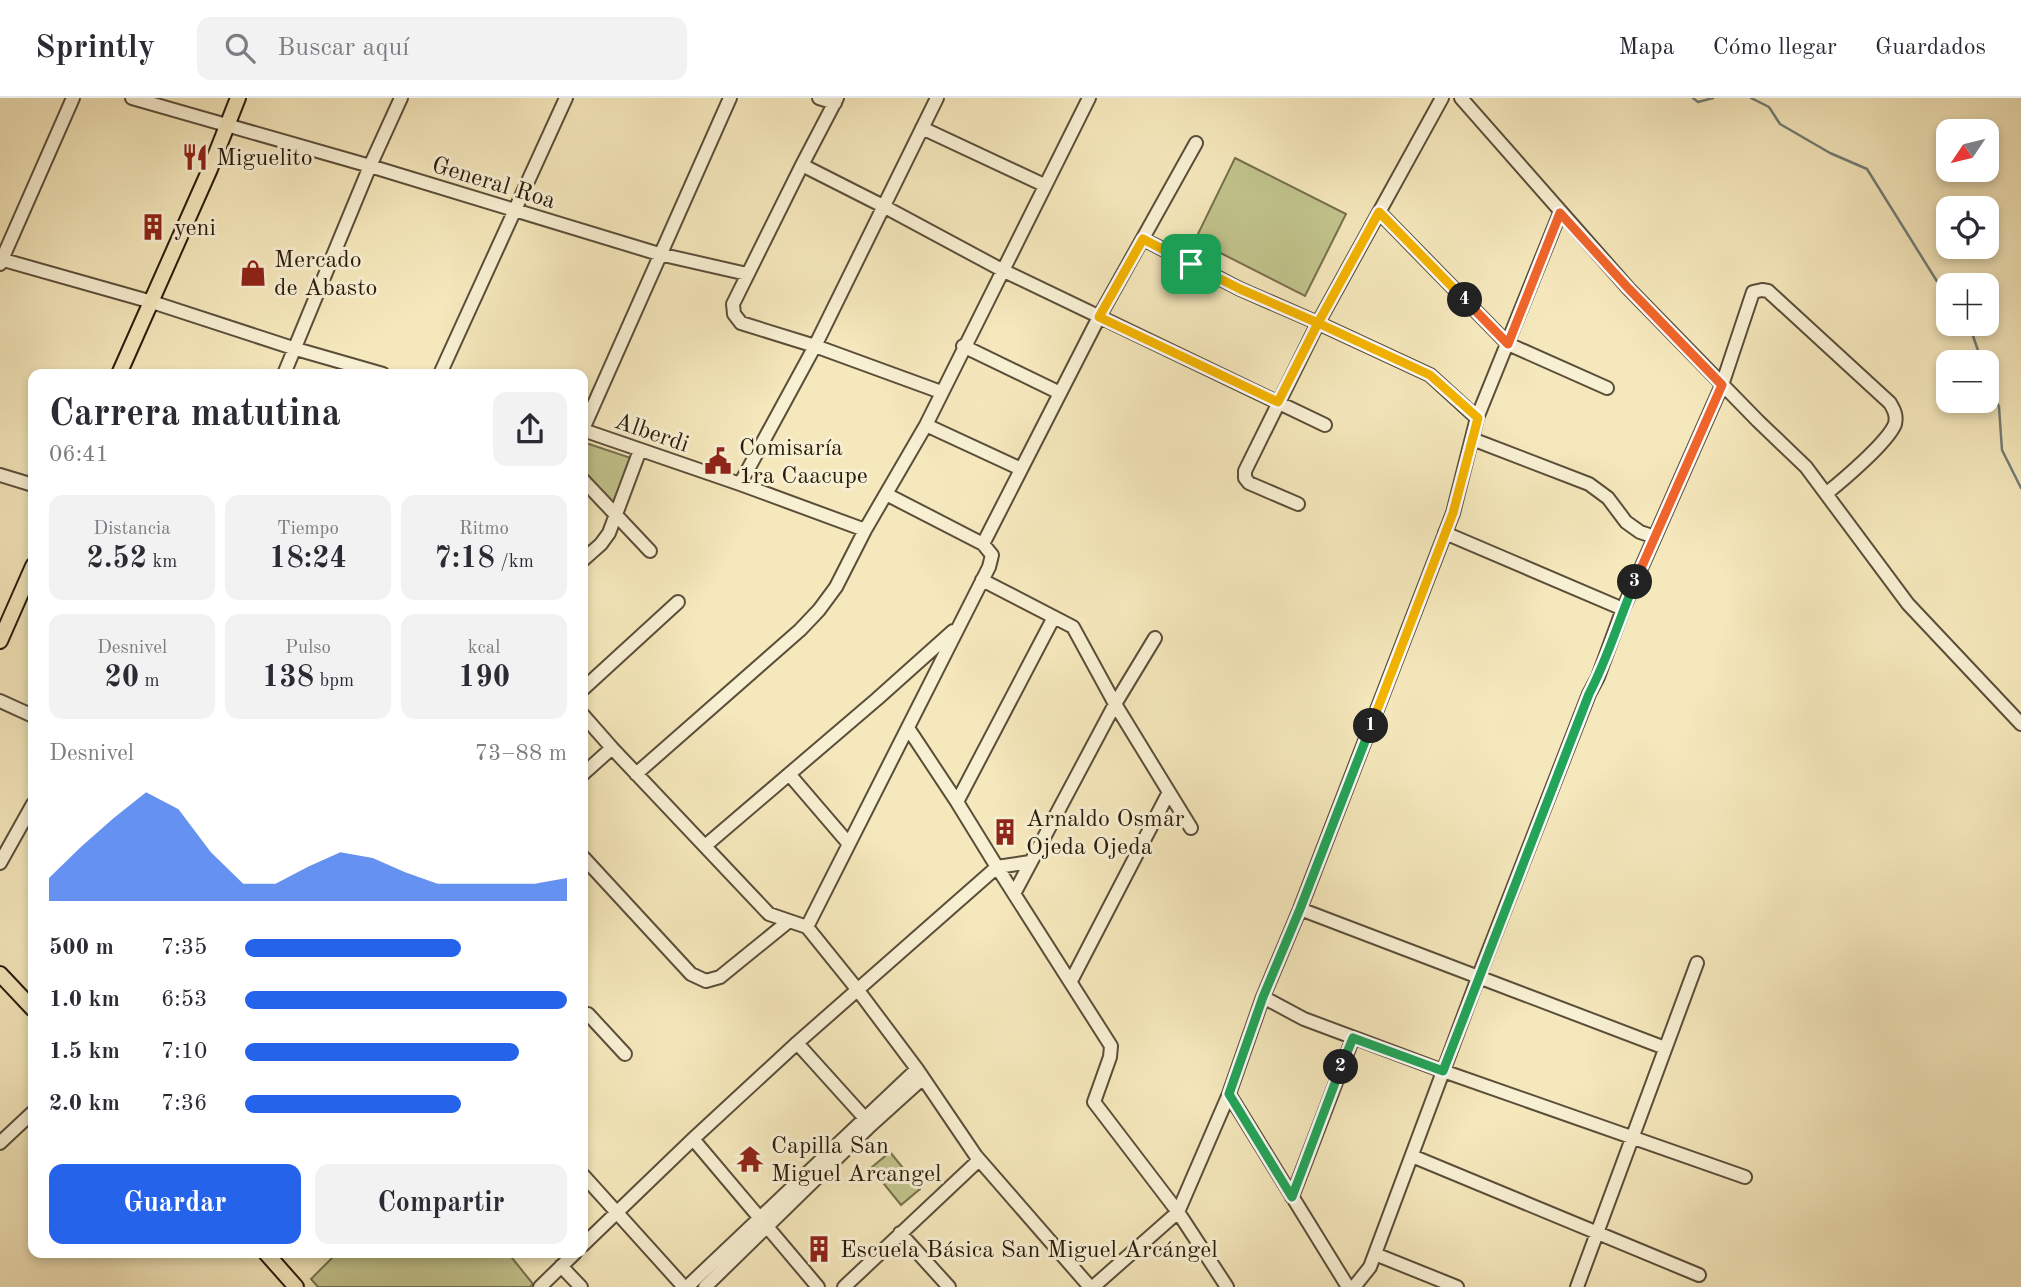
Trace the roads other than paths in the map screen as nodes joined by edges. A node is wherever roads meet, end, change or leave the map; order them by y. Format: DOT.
graph roads {
  1 [pos="74,98"];
  2 [pos="132,98"];
  3 [pos="239,98"];
  4 [pos="401,98"];
  5 [pos="566,98"];
  6 [pos="730,98"];
  7 [pos="819,98"];
  8 [pos="937,98"];
  9 [pos="1089,98"];
  10 [pos="1442,98"];
  11 [pos="1461,98"];
  12 [pos="836,100"];
  13 [pos="228,127"];
  14 [pos="922,128"];
  15 [pos="1196,143"];
  16 [pos="802,165"];
  17 [pos="370,166"];
  18 [pos="1044,185"];
  19 [pos="883,206"];
  20 [pos="516,211"];
  21 [pos="1379,212"];
  22 [pos="1560,213"];
  23 [pos="1143,239"];
  24 [pos="659,254"];
  25 [pos="1,261"];
  26 [pos="1002,270"];
  27 [pos="747,274"];
  28 [pos="152,302"];
  29 [pos="1099,317"];
  30 [pos="1318,323"];
  31 [pos="1508,344"];
  32 [pos="815,346"];
  33 [pos="964,346"];
  34 [pos="296,349"];
  35 [pos="121,369"];
  36 [pos="286,369"];
  37 [pos="366,369"];
  38 [pos="442,369"];
  39 [pos="1722,385"];
  40 [pos="1607,388"];
  41 [pos="941,392"];
  42 [pos="1060,393"];
  43 [pos="1278,402"];
  44 [pos="588,418"];
  45 [pos="1478,418"];
  46 [pos="926,425"];
  47 [pos="1325,425"];
  48 [pos="588,432"];
  49 [pos="1472,439"];
  50 [pos="640,450"];
  51 [pos="1021,469"];
  52 [pos="0,475"];
  53 [pos="28,483"];
  54 [pos="740,484"];
  55 [pos="588,485"];
  56 [pos="1827,493"];
  57 [pos="886,494"];
  58 [pos="1298,504"];
  59 [pos="616,516"];
  60 [pos="865,530"];
  61 [pos="1445,533"];
  62 [pos="1655,537"];
  63 [pos="983,544"];
  64 [pos="650,551"];
  65 [pos="588,556"];
  66 [pos="28,577"];
  67 [pos="982,580"];
  68 [pos="678,602"];
  69 [pos="1623,609"];
  70 [pos="1054,617"];
  71 [pos="960,625"];
  72 [pos="1155,638"];
  73 [pos="0,641"];
  74 [pos="588,684"];
  75 [pos="0,701"];
  76 [pos="1115,704"];
  77 [pos="28,714"];
  78 [pos="588,721"];
  79 [pos="2021,724"];
  80 [pos="908,728"];
  81 [pos="612,748"];
  82 [pos="588,770"];
  83 [pos="636,774"];
  84 [pos="789,774"];
  85 [pos="1169,792"];
  86 [pos="957,802"];
  87 [pos="28,814"];
  88 [pos="1191,828"];
  89 [pos="849,844"];
  90 [pos="705,846"];
  91 [pos="588,862"];
  92 [pos="1030,862"];
  93 [pos="0,863"];
  94 [pos="997,867"];
  95 [pos="1014,892"];
  96 [pos="1300,909"];
  97 [pos="789,921"];
  98 [pos="807,927"];
  99 [pos="1697,962"];
  100 [pos="0,974"];
  101 [pos="1478,978"];
  102 [pos="1071,981"];
  103 [pos="857,989"];
  104 [pos="1263,997"];
  105 [pos="28,1004"];
  106 [pos="588,1017"];
  107 [pos="1353,1038"];
  108 [pos="797,1043"];
  109 [pos="1665,1048"];
  110 [pos="625,1054"];
  111 [pos="1443,1071"];
  112 [pos="920,1073"];
  113 [pos="1229,1094"];
  114 [pos="28,1117"];
  115 [pos="868,1122"];
  116 [pos="1632,1137"];
  117 [pos="693,1139"];
  118 [pos="0,1143"];
  119 [pos="1412,1156"];
  120 [pos="979,1160"];
  121 [pos="1745,1177"];
  122 [pos="588,1181"];
  123 [pos="1292,1197"];
  124 [pos="1178,1212"];
  125 [pos="617,1213"];
  126 [pos="764,1223"];
  127 [pos="900,1233"];
  128 [pos="1597,1234"];
  129 [pos="588,1240"];
  130 [pos="1375,1254"];
  131 [pos="270,1258"];
  132 [pos="570,1258"];
  133 [pos="561,1266"];
  134 [pos="1699,1275"];
  135 [pos="296,1287"];
  136 [pos="540,1287"];
  137 [pos="581,1287"];
  138 [pos="686,1287"];
  139 [pos="705,1287"];
  140 [pos="818,1287"];
  141 [pos="844,1287"];
  142 [pos="949,1287"];
  143 [pos="1091,1287"];
  144 [pos="1227,1287"];
  145 [pos="1348,1287"];
  146 [pos="1354,1287"];
  147 [pos="1457,1287"];
  148 [pos="1577,1287"];
  1 -- 25 [label="street"];
  2 -- 13 [label="street, General Roa"];
  3 -- 13 [label="main road"];
  4 -- 17 [label="street"];
  5 -- 20 [label="street"];
  6 -- 24 [label="street"];
  7 -- 12 [label="street"];
  8 -- 14 [label="street"];
  9 -- 18 [label="street"];
  10 -- 21 [label="street"];
  11 -- 22 [label="street"];
  12 -- 16 [label="street"];
  13 -- 17 [label="street, General Roa"];
  13 -- 28 [label="main road"];
  14 -- 18 [label="street"];
  14 -- 19 [label="street"];
  15 -- 23 [label="street"];
  16 -- 19 [label="street"];
  16 -- 27 [label="street"];
  17 -- 20 [label="street, General Roa"];
  17 -- 34 [label="street"];
  18 -- 26 [label="street"];
  19 -- 26 [label="street"];
  19 -- 32 [label="street"];
  20 -- 24 [label="street, General Roa"];
  20 -- 38 [label="street"];
  21 -- 30 [label="street"];
  21 -- 31 [label="street"];
  22 -- 31 [label="street"];
  22 -- 39 [label="street"];
  23 -- 29 [label="street"];
  23 -- 30 [label="street"];
  24 -- 27 [label="street, General Roa"];
  24 -- 44 [label="street"];
  25 -- 28 [label="street"];
  26 -- 29 [label="street"];
  26 -- 33 [label="street"];
  27 -- 32 [label="street"];
  28 -- 34 [label="street"];
  28 -- 35 [label="main road"];
  29 -- 42 [label="street"];
  29 -- 43 [label="street"];
  30 -- 43 [label="street"];
  30 -- 45 [label="street"];
  31 -- 40 [label="street"];
  31 -- 45 [label="street"];
  32 -- 41 [label="street"];
  32 -- 54 [label="street"];
  33 -- 41 [label="street"];
  33 -- 42 [label="street"];
  34 -- 36 [label="street"];
  34 -- 37 [label="street"];
  39 -- 56 [label="street"];
  39 -- 56 [label="street"];
  39 -- 62 [label="street"];
  41 -- 46 [label="street"];
  42 -- 51 [label="street"];
  43 -- 47 [label="street"];
  43 -- 58 [label="street"];
  45 -- 49 [label="street"];
  46 -- 51 [label="street"];
  46 -- 57 [label="street"];
  48 -- 50 [label="street, Alberdi"];
  49 -- 61 [label="street"];
  49 -- 62 [label="street"];
  50 -- 54 [label="street, Alberdi"];
  50 -- 59 [label="street"];
  51 -- 63 [label="street"];
  52 -- 53 [label="street"];
  54 -- 60 [label="street, Alberdi"];
  55 -- 59 [label="street"];
  56 -- 79 [label="street"];
  57 -- 60 [label="street"];
  57 -- 63 [label="street"];
  59 -- 64 [label="street"];
  59 -- 65 [label="street"];
  60 -- 83 [label="street"];
  61 -- 69 [label="street"];
  61 -- 96 [label="street"];
  62 -- 69 [label="street"];
  63 -- 67 [label="street"];
  66 -- 73 [label="main road"];
  67 -- 70 [label="street"];
  67 -- 71 [label="street"];
  68 -- 74 [label="street"];
  69 -- 101 [label="street"];
  70 -- 76 [label="street"];
  70 -- 86 [label="street"];
  71 -- 80 [label="street"];
  71 -- 84 [label="street"];
  72 -- 76 [label="street"];
  75 -- 77 [label="street"];
  76 -- 85 [label="street"];
  76 -- 92 [label="street"];
  78 -- 81 [label="street"];
  80 -- 86 [label="street"];
  80 -- 89 [label="street"];
  81 -- 82 [label="street"];
  81 -- 83 [label="street"];
  83 -- 90 [label="street"];
  84 -- 89 [label="street"];
  84 -- 90 [label="street"];
  85 -- 88 [label="street"];
  85 -- 102 [label="street"];
  86 -- 94 [label="street"];
  87 -- 93 [label="street"];
  89 -- 98 [label="street"];
  90 -- 97 [label="street"];
  91 -- 97 [label="street"];
  92 -- 94 [label="street"];
  92 -- 95 [label="street"];
  94 -- 95 [label="street"];
  94 -- 103 [label="street"];
  95 -- 102 [label="street"];
  96 -- 101 [label="street"];
  96 -- 104 [label="street"];
  97 -- 98 [label="street"];
  98 -- 103 [label="street"];
  99 -- 109 [label="street"];
  100 -- 105 [label="main road"];
  101 -- 109 [label="street"];
  101 -- 111 [label="street"];
  102 -- 124 [label="street"];
  103 -- 108 [label="street"];
  103 -- 112 [label="street"];
  104 -- 107 [label="street"];
  104 -- 113 [label="street"];
  106 -- 110 [label="street"];
  107 -- 111 [label="street"];
  107 -- 123 [label="street"];
  108 -- 115 [label="street"];
  108 -- 117 [label="street"];
  109 -- 116 [label="street"];
  111 -- 116 [label="street"];
  111 -- 119 [label="street"];
  112 -- 115 [label="street"];
  112 -- 120 [label="street"];
  113 -- 123 [label="street"];
  113 -- 124 [label="street"];
  114 -- 118 [label="street"];
  115 -- 126 [label="street"];
  116 -- 121 [label="street"];
  116 -- 128 [label="street"];
  117 -- 125 [label="street"];
  117 -- 126 [label="street"];
  119 -- 128 [label="street"];
  119 -- 130 [label="street"];
  120 -- 127 [label="street"];
  120 -- 143 [label="street"];
  122 -- 125 [label="street"];
  123 -- 145 [label="street"];
  124 -- 143 [label="street"];
  124 -- 144 [label="street"];
  125 -- 129 [label="street"];
  125 -- 138 [label="street"];
  126 -- 138 [label="street"];
  126 -- 139 [label="street"];
  126 -- 140 [label="street"];
  127 -- 141 [label="street"];
  127 -- 142 [label="street"];
  128 -- 134 [label="street"];
  128 -- 148 [label="street"];
  130 -- 146 [label="street"];
  130 -- 147 [label="street"];
  131 -- 135 [label="main road"];
  132 -- 133 [label="street"];
  133 -- 136 [label="street"];
  133 -- 137 [label="street"];
}
